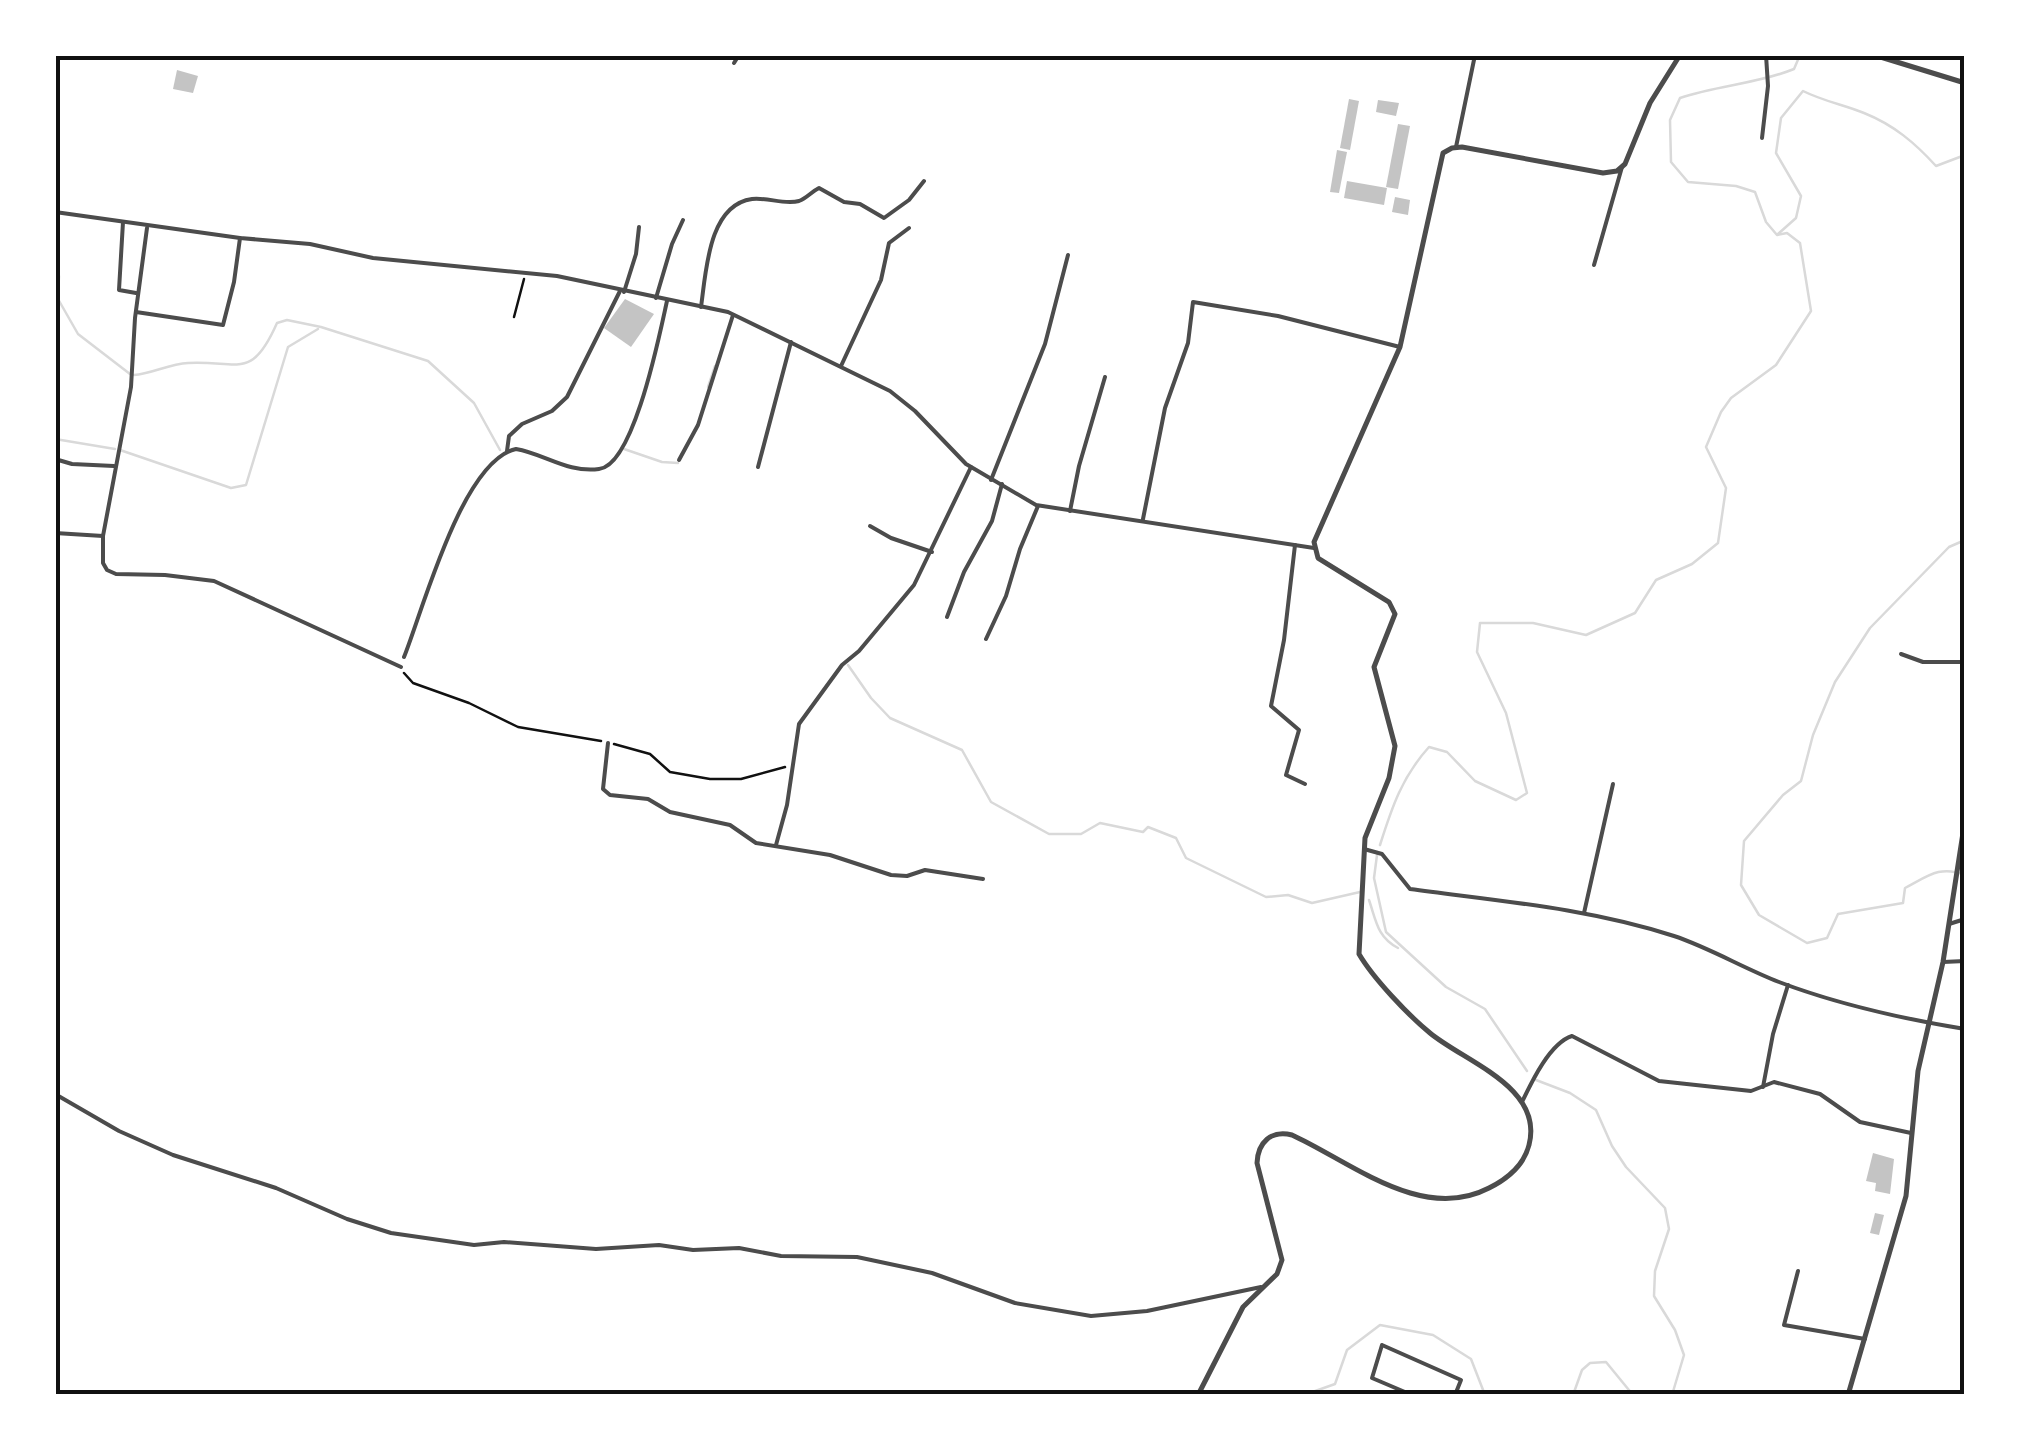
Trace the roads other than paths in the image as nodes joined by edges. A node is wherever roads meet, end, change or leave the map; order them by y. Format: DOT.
graph roads {
  1 [pos="739,55"];
  2 [pos="1475,55"];
  3 [pos="1680,55"];
  4 [pos="1766,55"];
  5 [pos="1874,55"];
  6 [pos="734,63"];
  7 [pos="1965,83"];
  8 [pos="1762,138"];
  9 [pos="1456,147"];
  10 [pos="1622,167"];
  11 [pos="924,180"];
  12 [pos="55,212"];
  13 [pos="683,220"];
  14 [pos="123,222"];
  15 [pos="147,226"];
  16 [pos="638,227"];
  17 [pos="909,228"];
  18 [pos="240,238"];
  19 [pos="1068,254"];
  20 [pos="1594,265"];
  21 [pos="622,292"];
  22 [pos="138,294"];
  23 [pos="656,298"];
  24 [pos="667,301"];
  25 [pos="701,307"];
  26 [pos="136,312"];
  27 [pos="734,314"];
  28 [pos="791,342"];
  29 [pos="1400,347"];
  30 [pos="841,366"];
  31 [pos="1105,377"];
  32 [pos="507,451"];
  33 [pos="55,459"];
  34 [pos="678,460"];
  35 [pos="114,466"];
  36 [pos="758,467"];
  37 [pos="971,468"];
  38 [pos="991,480"];
  39 [pos="1002,484"];
  40 [pos="1038,506"];
  41 [pos="1070,510"];
  42 [pos="1143,520"];
  43 [pos="870,526"];
  44 [pos="55,533"];
  45 [pos="103,536"];
  46 [pos="1295,545"];
  47 [pos="1314,548"];
  48 [pos="932,552"];
  49 [pos="948,617"];
  50 [pos="986,639"];
  51 [pos="1901,654"];
  52 [pos="404,657"];
  53 [pos="1965,662"];
  54 [pos="402,667"];
  55 [pos="608,743"];
  56 [pos="1306,784"];
  57 [pos="1613,784"];
  58 [pos="1965,820"];
  59 [pos="776,845"];
  60 [pos="1364,849"];
  61 [pos="983,880"];
  62 [pos="1584,913"];
  63 [pos="1965,919"];
  64 [pos="1949,924"];
  65 [pos="1965,961"];
  66 [pos="1943,962"];
  67 [pos="1788,985"];
  68 [pos="1930,1023"];
  69 [pos="1965,1029"];
  70 [pos="1763,1087"];
  71 [pos="55,1094"];
  72 [pos="1522,1102"];
  73 [pos="1911,1133"];
  74 [pos="1798,1271"];
  75 [pos="1262,1287"];
  76 [pos="1866,1338"];
  77 [pos="1393,1388"];
  78 [pos="1198,1395"];
  79 [pos="1389,1395"];
  80 [pos="1412,1395"];
  81 [pos="1455,1395"];
  82 [pos="1848,1395"];
  1 -- 6 [label="street"];
  2 -- 9 [label="street"];
  3 -- 10 [label="street"];
  4 -- 8 [label="street"];
  5 -- 7 [label="street"];
  9 -- 10 [label="street"];
  9 -- 29 [label="street"];
  10 -- 20 [label="street"];
  11 -- 25 [label="street"];
  12 -- 14 [label="street"];
  13 -- 23 [label="street"];
  14 -- 15 [label="street"];
  14 -- 22 [label="street"];
  15 -- 18 [label="street"];
  15 -- 22 [label="street"];
  16 -- 21 [label="street"];
  17 -- 30 [label="street"];
  18 -- 21 [label="street"];
  18 -- 26 [label="street"];
  19 -- 38 [label="street"];
  21 -- 23 [label="street"];
  21 -- 32 [label="street"];
  22 -- 26 [label="street"];
  23 -- 24 [label="street"];
  24 -- 25 [label="street"];
  24 -- 32 [label="street"];
  25 -- 27 [label="street"];
  26 -- 35 [label="street"];
  27 -- 28 [label="street"];
  27 -- 34 [label="street"];
  28 -- 30 [label="street"];
  28 -- 36 [label="street"];
  29 -- 42 [label="street"];
  29 -- 47 [label="street"];
  30 -- 37 [label="street"];
  31 -- 41 [label="street"];
  32 -- 52 [label="street"];
  33 -- 35 [label="street"];
  35 -- 45 [label="street"];
  37 -- 38 [label="street"];
  37 -- 48 [label="street"];
  38 -- 39 [label="street"];
  39 -- 40 [label="street"];
  39 -- 49 [label="street"];
  40 -- 41 [label="street"];
  40 -- 50 [label="street"];
  41 -- 42 [label="street"];
  42 -- 46 [label="street"];
  43 -- 48 [label="street"];
  44 -- 45 [label="street"];
  45 -- 54 [label="street"];
  46 -- 47 [label="street"];
  46 -- 56 [label="street"];
  47 -- 60 [label="street"];
  48 -- 59 [label="street"];
  51 -- 53 [label="street"];
  55 -- 59 [label="street"];
  57 -- 62 [label="street"];
  58 -- 64 [label="street"];
  59 -- 61 [label="street"];
  60 -- 62 [label="street"];
  60 -- 72 [label="street"];
  62 -- 67 [label="street"];
  63 -- 64 [label="street"];
  64 -- 66 [label="street"];
  65 -- 66 [label="street"];
  66 -- 68 [label="street"];
  67 -- 68 [label="street"];
  67 -- 70 [label="street"];
  68 -- 69 [label="street"];
  68 -- 73 [label="street"];
  70 -- 72 [label="street"];
  70 -- 73 [label="street"];
  71 -- 75 [label="street"];
  72 -- 75 [label="street"];
  73 -- 76 [label="street"];
  74 -- 76 [label="street"];
  75 -- 78 [label="street"];
  76 -- 82 [label="street"];
  77 -- 79 [label="street"];
  77 -- 80 [label="street"];
  77 -- 81 [label="street"];
}
